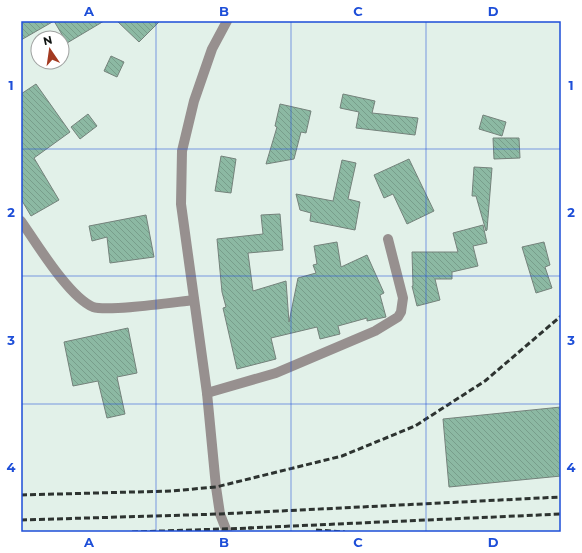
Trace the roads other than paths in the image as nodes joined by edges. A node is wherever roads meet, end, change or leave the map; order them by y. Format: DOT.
graph roads {
  1 [pos="227,21"];
  2 [pos="21,221"];
  3 [pos="388,239"];
  4 [pos="194,300"];
  5 [pos="207,393"];
  6 [pos="227,532"];
  1 -- 4 [label="street"];
  2 -- 4 [label="street"];
  3 -- 5 [label="street"];
  4 -- 5 [label="street"];
  5 -- 6 [label="street"];
}
